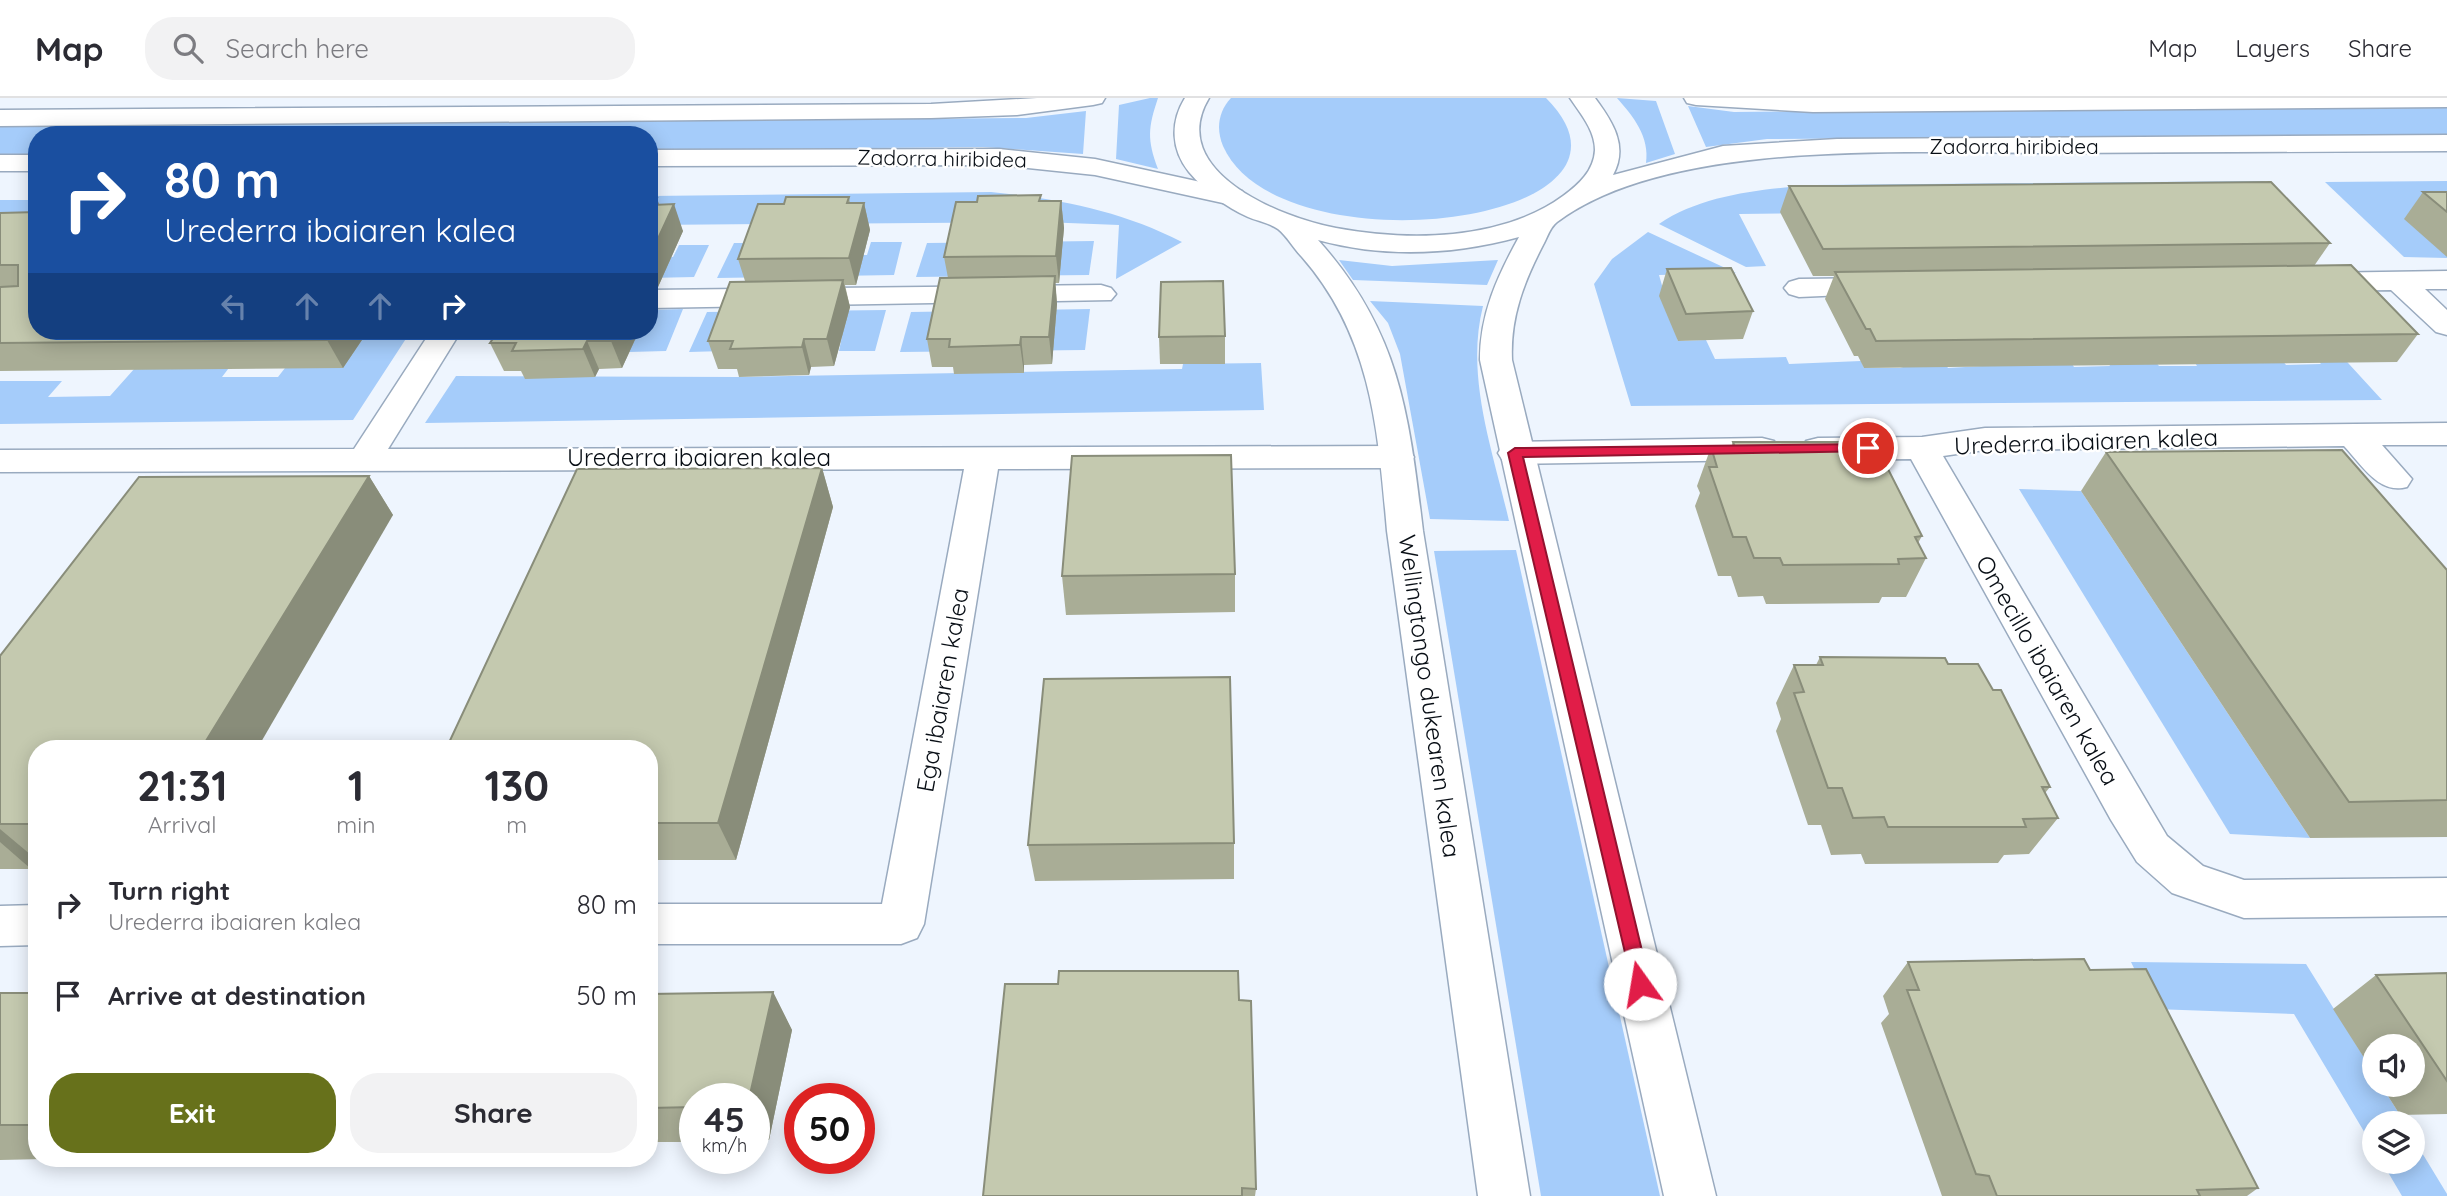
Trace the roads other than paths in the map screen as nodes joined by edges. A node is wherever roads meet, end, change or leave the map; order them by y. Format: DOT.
graph roads {
  1 [pos="1093,98"];
  2 [pos="1197,98"];
  3 [pos="1582,98"];
  4 [pos="1696,98"];
  5 [pos="2447,100"];
  6 [pos="0,118"];
  7 [pos="2447,143"];
  8 [pos="658,158"];
  9 [pos="0,163"];
  10 [pos="28,163"];
  11 [pos="1588,193"];
  12 [pos="1232,197"];
  13 [pos="1542,221"];
  14 [pos="1287,223"];
  15 [pos="2447,280"];
  16 [pos="2399,281"];
  17 [pos="2295,282"];
  18 [pos="1908,287"];
  19 [pos="1799,288"];
  20 [pos="1101,294"];
  21 [pos="658,299"];
  22 [pos="2447,326"];
  23 [pos="440,340"];
  24 [pos="2447,434"];
  25 [pos="2353,435"];
  26 [pos="1922,448"];
  27 [pos="1515,453"];
  28 [pos="983,456"];
  29 [pos="1397,457"];
  30 [pos="365,458"];
  31 [pos="0,461"];
  32 [pos="2396,479"];
  33 [pos="2447,897"];
  34 [pos="658,924"];
  35 [pos="28,925"];
  36 [pos="0,926"];
  37 [pos="1504,1196"];
  38 [pos="1690,1196"];
  1 -- 6 [label="street, Zadorra hiribidea"];
  2 -- 12 [label="street"];
  3 -- 11 [label="street"];
  4 -- 5 [label="street, Zadorra hiribidea"];
  7 -- 11 [label="street, Zadorra hiribidea"];
  8 -- 12 [label="street, Zadorra hiribidea"];
  9 -- 10 [label="street"];
  11 -- 13 [label="street, Zadorra hiribidea"];
  12 -- 14 [label="street"];
  13 -- 14 [label="street, Zadorra hiribidea"];
  13 -- 27 [label="street"];
  14 -- 29 [label="street, Wellingtongo dukearen kalea"];
  15 -- 16 [label="street"];
  16 -- 17 [label="street"];
  16 -- 22 [label="street"];
  18 -- 19 [label="street"];
  20 -- 21 [label="street"];
  23 -- 30 [label="street"];
  24 -- 25 [label="street, Urederra ibaiaren kalea"];
  25 -- 26 [label="street, Urederra ibaiaren kalea"];
  25 -- 32 [label="street"];
  26 -- 27 [label="street, Urederra ibaiaren kalea"];
  26 -- 33 [label="street, Omecillo ibaiaren kalea"];
  27 -- 38 [label="street"];
  28 -- 29 [label="street, Urederra ibaiaren kalea"];
  28 -- 30 [label="street, Urederra ibaiaren kalea"];
  28 -- 34 [label="street, Ega ibaiaren kalea"];
  29 -- 37 [label="street, Wellingtongo dukearen kalea"];
  30 -- 31 [label="street, Urederra ibaiaren kalea"];
  35 -- 36 [label="street"];
}
